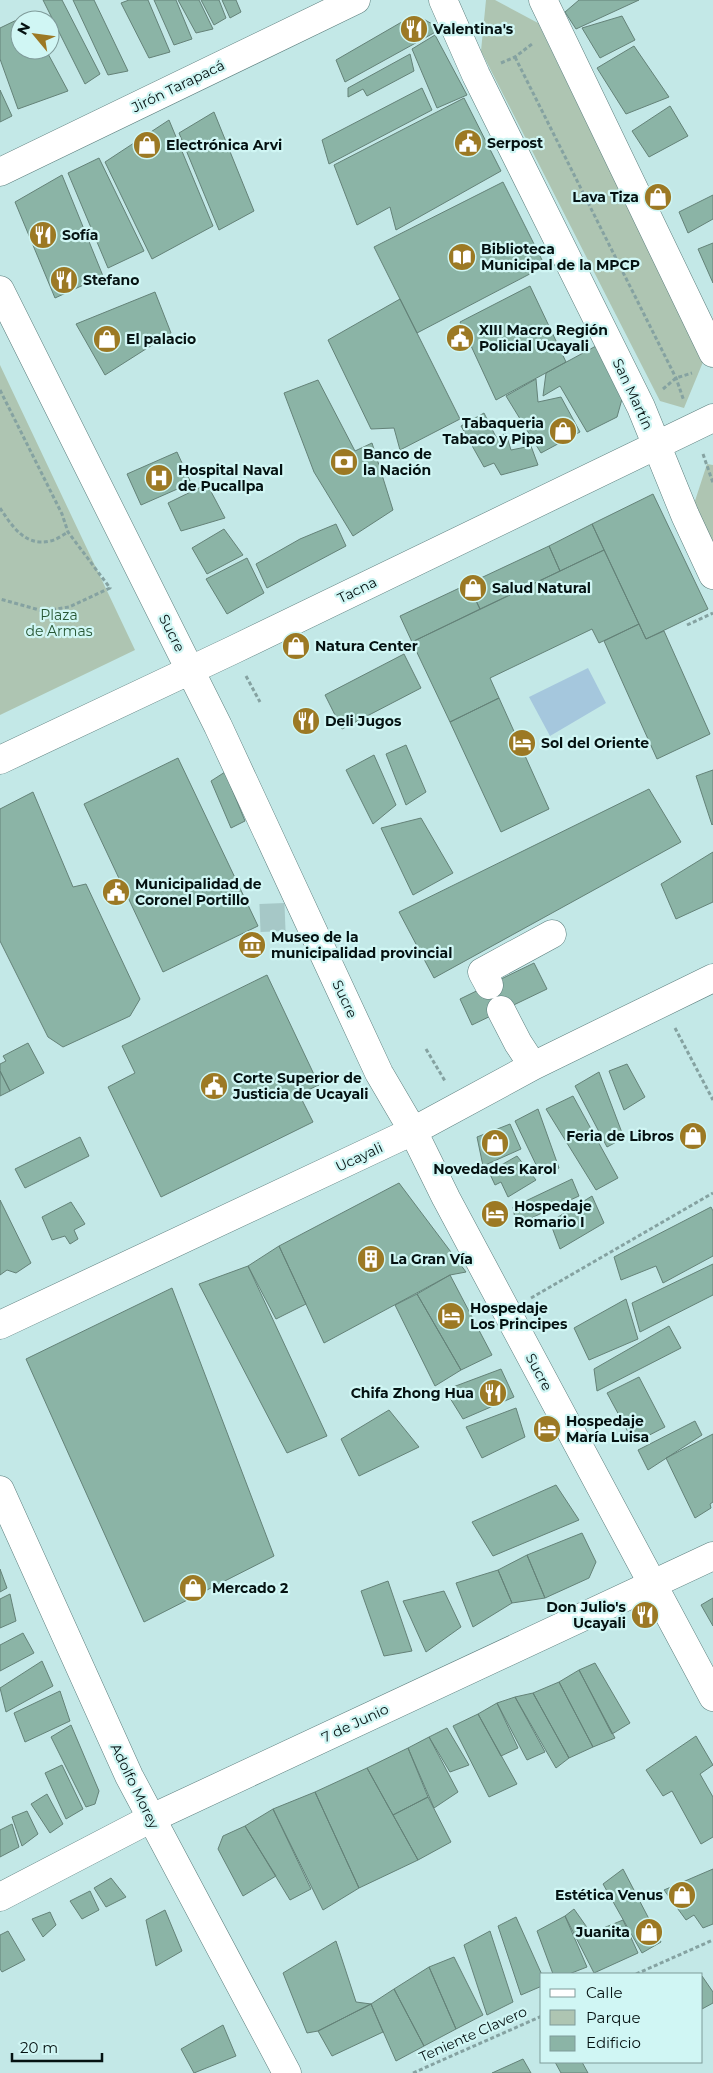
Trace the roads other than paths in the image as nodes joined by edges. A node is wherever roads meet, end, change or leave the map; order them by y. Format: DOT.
graph roads {
  1 [pos="356,0"];
  2 [pos="443,0"];
  3 [pos="543,0"];
  4 [pos="0,172"];
  5 [pos="0,290"];
  6 [pos="713,353"];
  7 [pos="713,418"];
  8 [pos="656,446"];
  9 [pos="713,575"];
  10 [pos="190,670"];
  11 [pos="0,760"];
  12 [pos="552,934"];
  13 [pos="713,978"];
  14 [pos="489,985"];
  15 [pos="501,1010"];
  16 [pos="533,1066"];
  17 [pos="413,1132"];
  18 [pos="0,1325"];
  19 [pos="0,1490"];
  20 [pos="713,1556"];
  21 [pos="652,1583"];
  22 [pos="713,1697"];
  23 [pos="150,1819"];
  24 [pos="0,1896"];
  25 [pos="287,2073"];
  1 -- 4 [label="street, Jirón Tarapacá"];
  2 -- 8 [label="street, San Martín"];
  3 -- 6 [label="street"];
  5 -- 10 [label="street, Sucre"];
  7 -- 8 [label="street, Tacna"];
  8 -- 9 [label="street, San Martín"];
  8 -- 10 [label="street, Tacna"];
  10 -- 11 [label="street, Tacna"];
  10 -- 17 [label="street, Sucre"];
  12 -- 14 [label="street"];
  13 -- 16 [label="street, Ucayali"];
  15 -- 16 [label="street"];
  16 -- 17 [label="street, Ucayali"];
  17 -- 18 [label="street, Ucayali"];
  17 -- 21 [label="street, Sucre"];
  19 -- 23 [label="street, Adolfo Morey"];
  20 -- 21 [label="street, 7 de Junio"];
  21 -- 22 [label="street, Sucre"];
  21 -- 23 [label="street, 7 de Junio"];
  23 -- 24 [label="street, 7 de Junio"];
  23 -- 25 [label="street, Adolfo Morey"];
}
